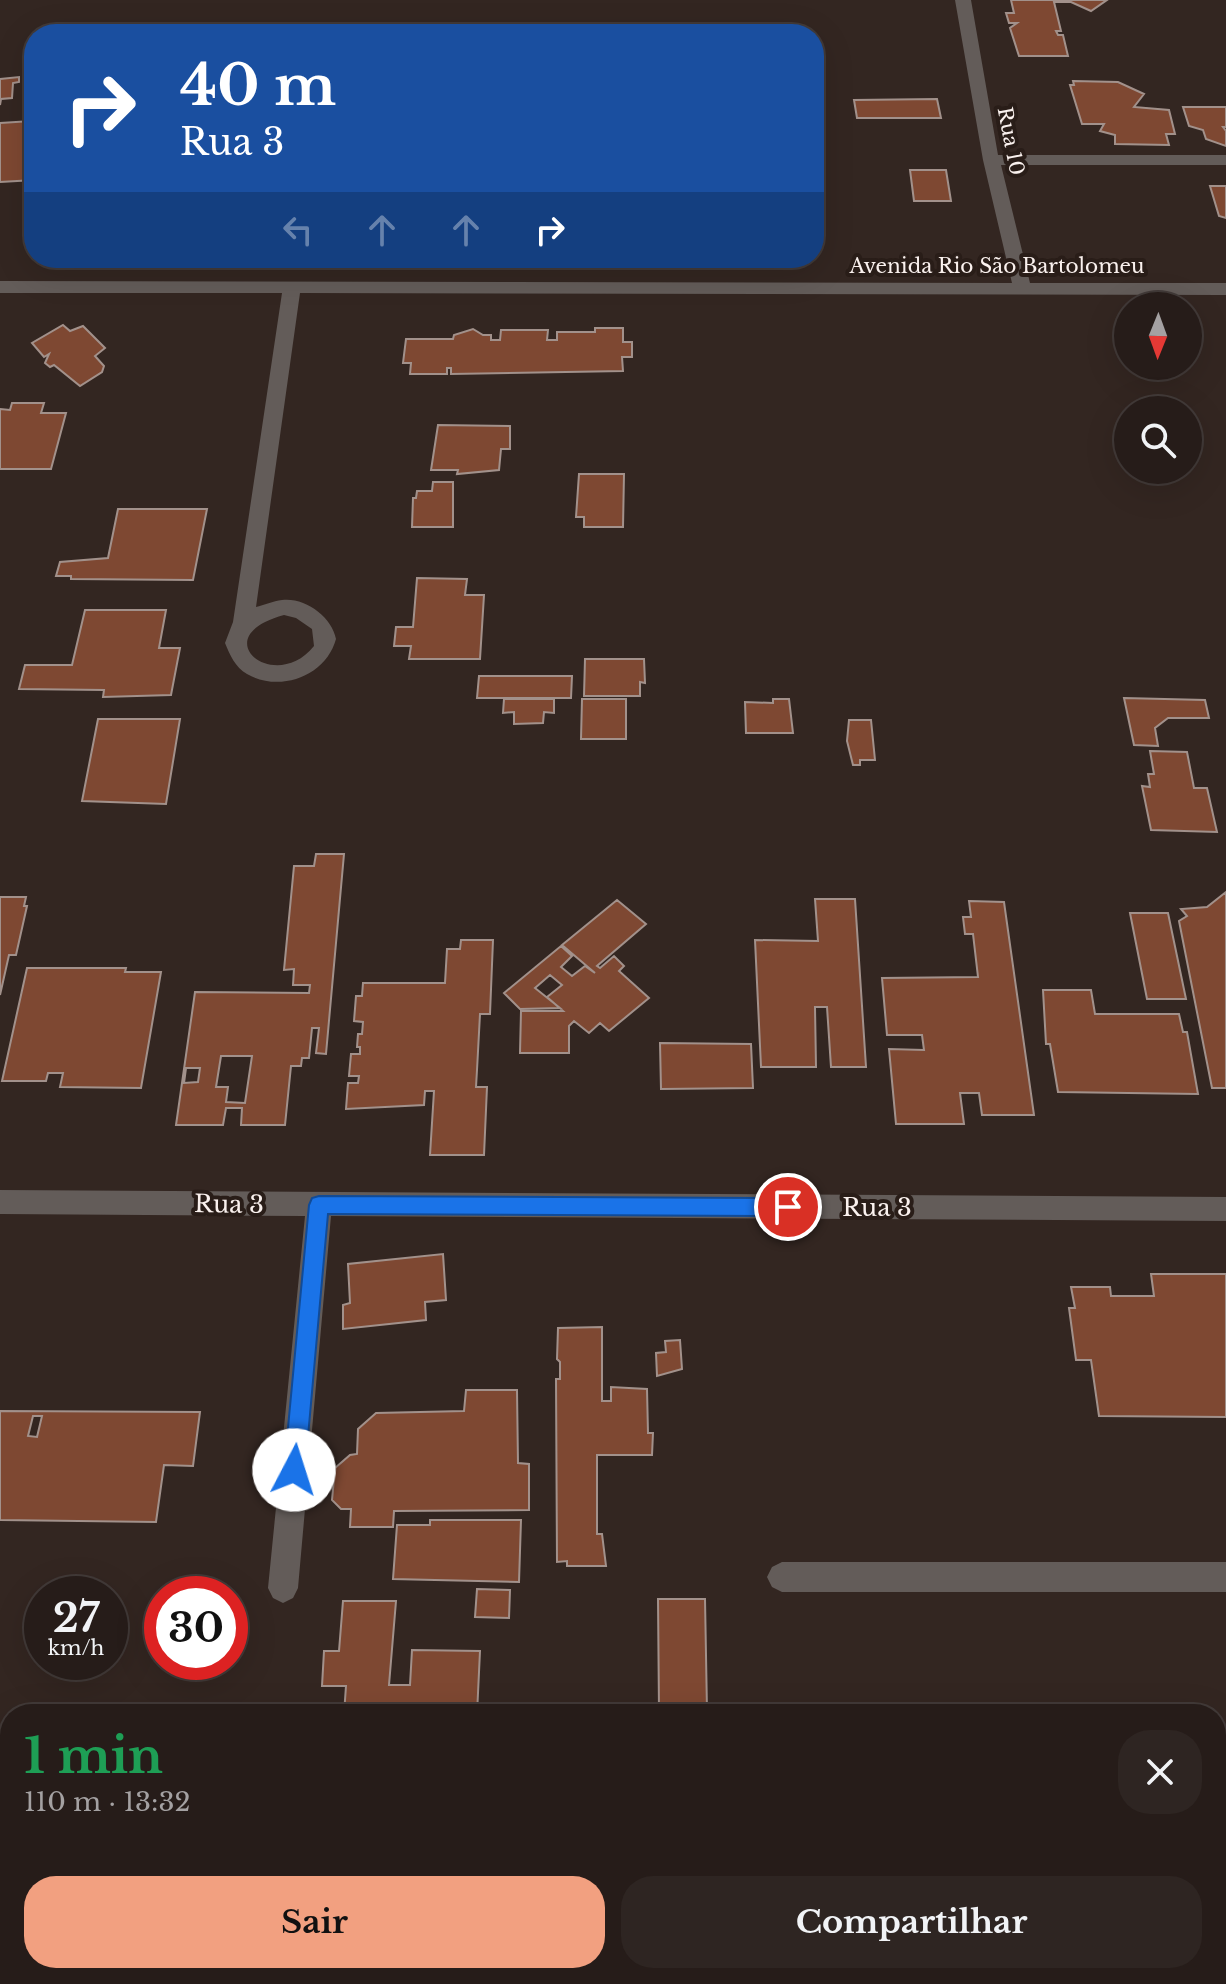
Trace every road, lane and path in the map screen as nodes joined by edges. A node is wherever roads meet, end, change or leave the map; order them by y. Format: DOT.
graph roads {
  1 [pos="963,0"];
  2 [pos="991,160"];
  3 [pos="1226,160"];
  4 [pos="292,286"];
  5 [pos="0,287"];
  6 [pos="1022,288"];
  7 [pos="1226,289"];
  8 [pos="243,624"];
  9 [pos="0,1202"];
  10 [pos="319,1205"];
  11 [pos="1226,1209"];
  12 [pos="782,1577"];
  13 [pos="1226,1577"];
  14 [pos="283,1588"];
  1 -- 2 [label="street, Rua 10"];
  2 -- 3 [label="street"];
  2 -- 6 [label="street, Rua 10"];
  4 -- 5 [label="street, Avenida Rio São Bartolomeu"];
  4 -- 6 [label="street, Avenida Rio São Bartolomeu"];
  4 -- 8 [label="street"];
  6 -- 7 [label="street, Avenida Rio São Bartolomeu"];
  9 -- 10 [label="street, Rua 3"];
  10 -- 11 [label="street, Rua 3"];
  10 -- 14 [label="street"];
  12 -- 13 [label="street"];
}
